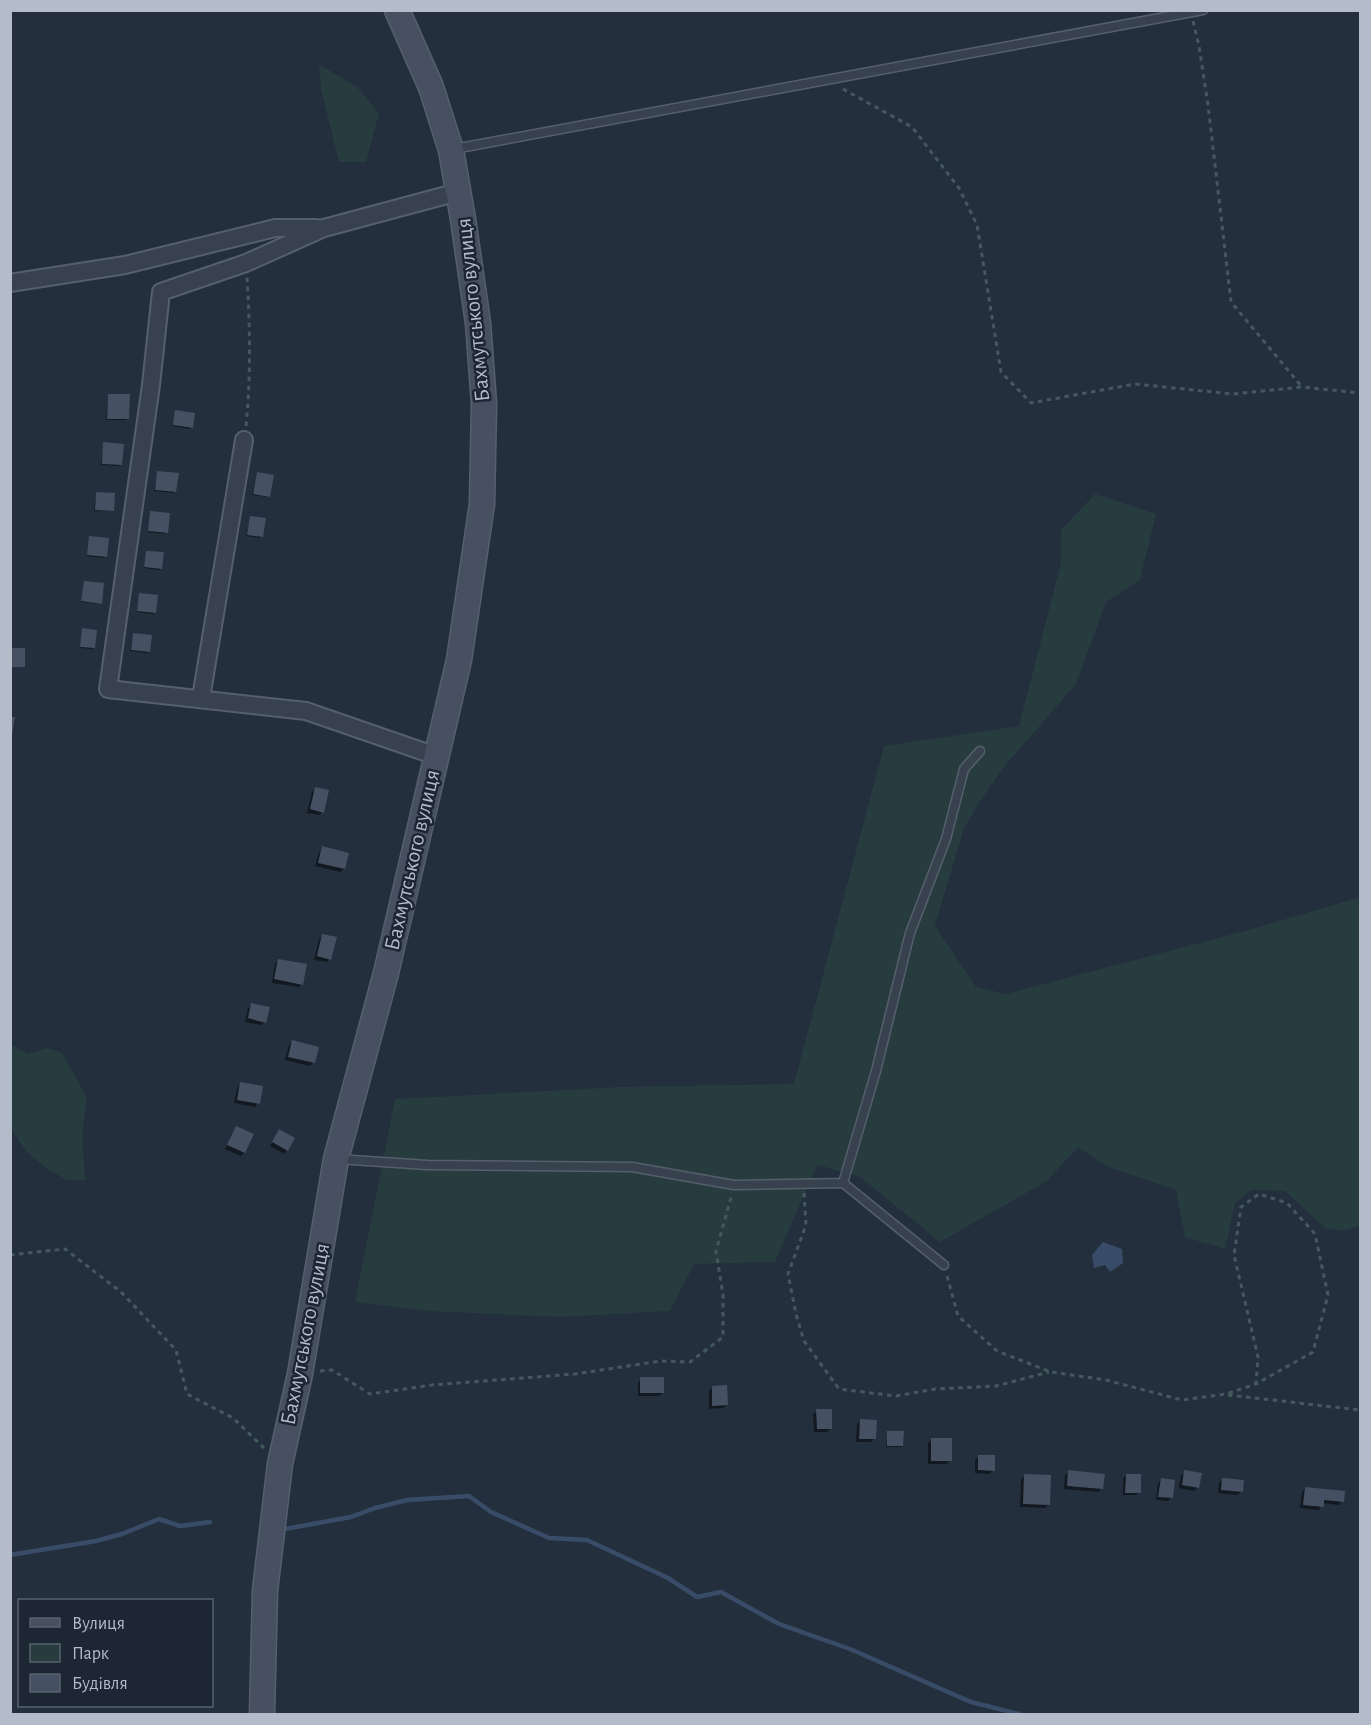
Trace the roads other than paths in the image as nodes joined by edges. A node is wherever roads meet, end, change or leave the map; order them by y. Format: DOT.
graph roads {
  1 [pos="397,10"];
  2 [pos="1203,10"];
  3 [pos="451,150"];
  4 [pos="458,192"];
  5 [pos="324,228"];
  6 [pos="10,283"];
  7 [pos="244,440"];
  8 [pos="201,698"];
  9 [pos="980,751"];
  10 [pos="436,756"];
  11 [pos="336,1160"];
  12 [pos="843,1183"];
  13 [pos="944,1265"];
  14 [pos="262,1714"];
  1 -- 3 [label="main road, Бахмутського вулиця"];
  2 -- 3 [label="lane"];
  3 -- 4 [label="main road, Бахмутського вулиця"];
  4 -- 5 [label="street"];
  4 -- 10 [label="main road, Бахмутського вулиця"];
  5 -- 6 [label="street"];
  5 -- 8 [label="street"];
  7 -- 8 [label="street"];
  8 -- 10 [label="street"];
  9 -- 12 [label="lane"];
  10 -- 11 [label="main road, Бахмутського вулиця"];
  11 -- 12 [label="lane"];
  11 -- 14 [label="main road, Бахмутського вулиця"];
  12 -- 13 [label="lane"];
}
